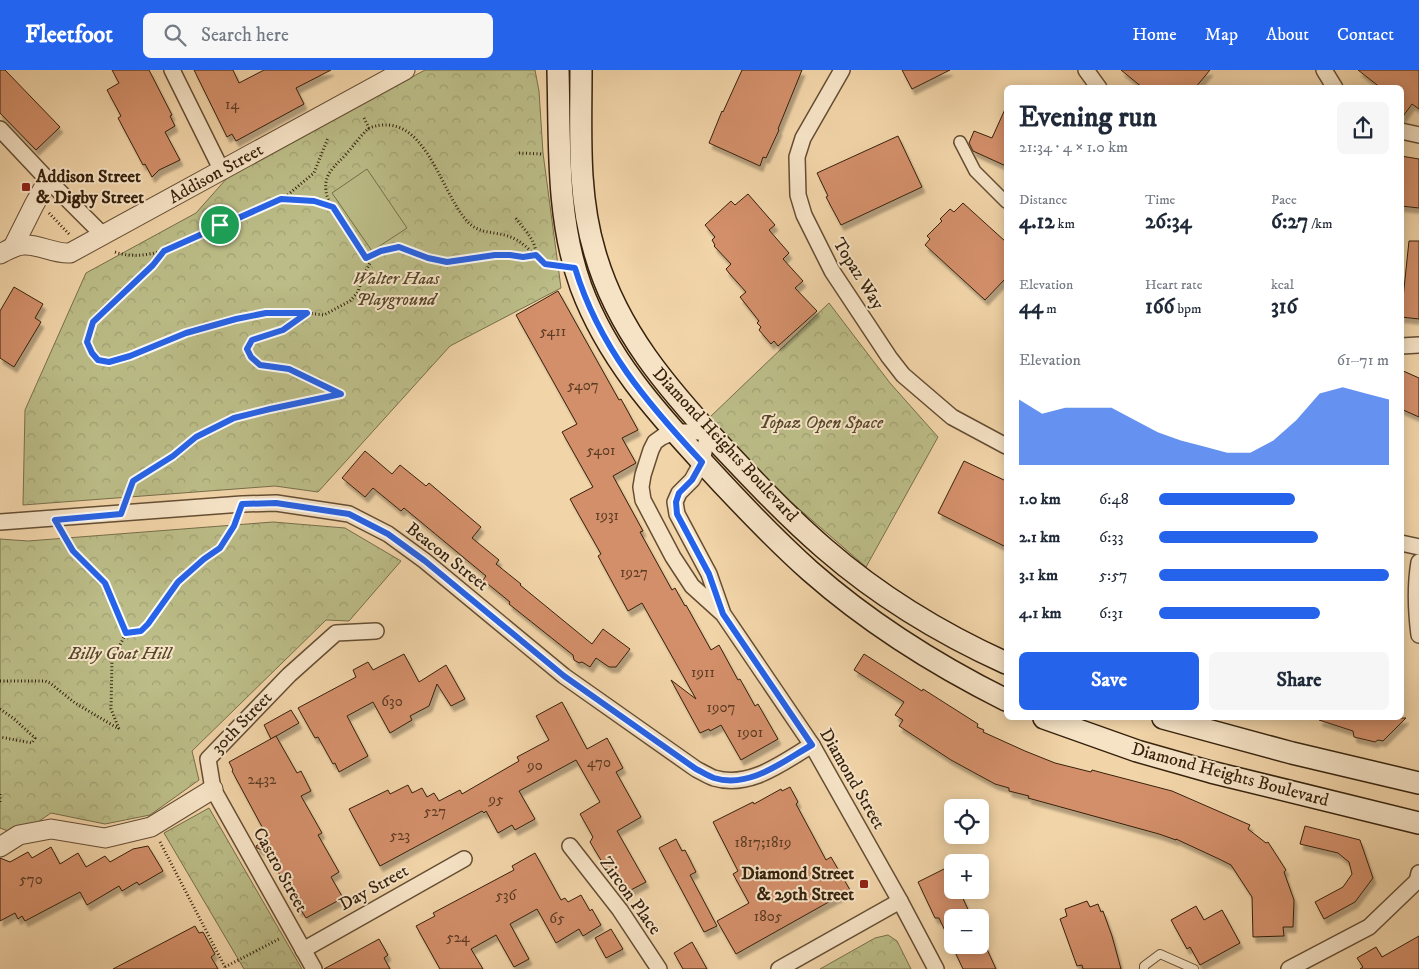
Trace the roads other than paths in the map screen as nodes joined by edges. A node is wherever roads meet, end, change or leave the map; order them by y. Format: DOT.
graph roads {
  1 [pos="172,70"];
  2 [pos="405,70"];
  3 [pos="558,70"];
  4 [pos="581,70"];
  5 [pos="842,70"];
  6 [pos="1086,70"];
  7 [pos="1324,70"];
  8 [pos="1097,85"];
  9 [pos="1334,85"];
  10 [pos="0,129"];
  11 [pos="1404,132"];
  12 [pos="1419,135"];
  13 [pos="960,142"];
  14 [pos="222,171"];
  15 [pos="48,180"];
  16 [pos="1004,200"];
  17 [pos="103,235"];
  18 [pos="6,251"];
  19 [pos="1419,345"];
  20 [pos="1404,346"];
  21 [pos="674,432"];
  22 [pos="708,432"];
  23 [pos="1004,445"];
  24 [pos="702,462"];
  25 [pos="0,522"];
  26 [pos="1404,544"];
  27 [pos="1419,547"];
  28 [pos="1419,562"];
  29 [pos="723,614"];
  30 [pos="376,632"];
  31 [pos="1419,635"];
  32 [pos="1004,662"];
  33 [pos="1004,699"];
  34 [pos="1050,720"];
  35 [pos="1170,720"];
  36 [pos="812,745"];
  37 [pos="1419,783"];
  38 [pos="213,789"];
  39 [pos="1419,823"];
  40 [pos="0,832"];
  41 [pos="19,835"];
  42 [pos="570,846"];
  43 [pos="0,847"];
  44 [pos="464,859"];
  45 [pos="1419,873"];
  46 [pos="900,901"];
  47 [pos="303,950"];
  48 [pos="314,969"];
  49 [pos="659,969"];
  50 [pos="779,969"];
  51 [pos="936,969"];
  52 [pos="1144,969"];
  53 [pos="1194,969"];
  54 [pos="1289,969"];
  1 -- 14 [label="street"];
  2 -- 14 [label="street, Addison Street"];
  3 -- 21 [label="main road, Diamond Heights Boulevard"];
  4 -- 22 [label="main road, Diamond Heights Boulevard"];
  5 -- 23 [label="street, Topaz Way"];
  6 -- 8 [label="street"];
  7 -- 9 [label="street"];
  10 -- 15 [label="street"];
  11 -- 12 [label="street"];
  13 -- 16 [label="street"];
  14 -- 17 [label="street, Addison Street"];
  15 -- 17 [label="street"];
  15 -- 18 [label="street"];
  17 -- 18 [label="street, Addison Street"];
  19 -- 20 [label="street"];
  21 -- 22 [label="street"];
  21 -- 24 [label="main road, Diamond Heights Boulevard"];
  21 -- 29 [label="street, Diamond Street"];
  22 -- 24 [label="street, Diamond Street"];
  22 -- 32 [label="main road, Diamond Heights Boulevard"];
  24 -- 29 [label="street, Diamond Street"];
  24 -- 33 [label="main road, Diamond Heights Boulevard"];
  25 -- 36 [label="street, Beacon Street"];
  26 -- 27 [label="street"];
  28 -- 31 [label="street"];
  29 -- 36 [label="street, Diamond Street"];
  30 -- 38 [label="street, 30th Street"];
  34 -- 39 [label="main road, Diamond Heights Boulevard"];
  35 -- 37 [label="main road"];
  36 -- 46 [label="street, Diamond Street"];
  38 -- 41 [label="street"];
  38 -- 47 [label="street, Castro Street"];
  40 -- 41 [label="street"];
  41 -- 43 [label="street"];
  42 -- 49 [label="street, Zircon Place"];
  44 -- 47 [label="street, Day Street"];
  45 -- 54 [label="street"];
  46 -- 50 [label="street"];
  46 -- 51 [label="street, Diamond Street"];
  47 -- 48 [label="street, Castro Street"];
  52 -- 53 [label="lane"];
}
